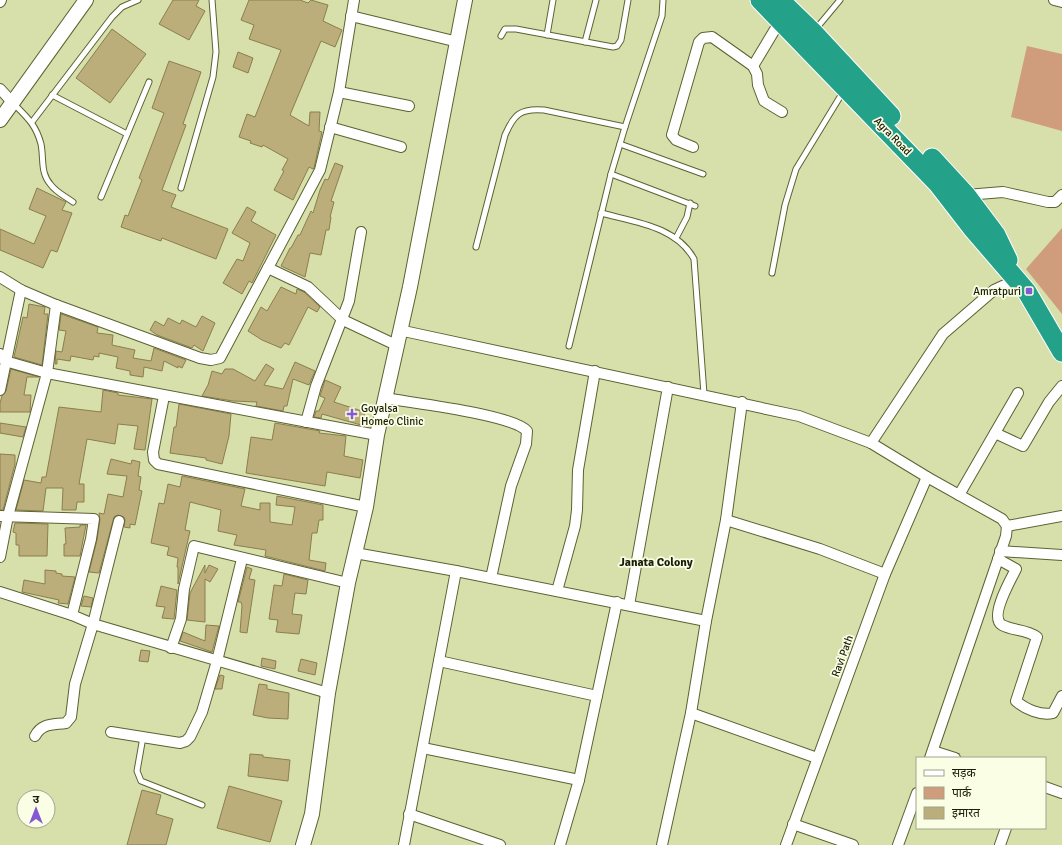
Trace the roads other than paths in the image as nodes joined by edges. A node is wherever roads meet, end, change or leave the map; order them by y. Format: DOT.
graph roads {
  1 [pos="86,0"];
  2 [pos="138,0"];
  3 [pos="212,0"];
  4 [pos="463,0"];
  5 [pos="553,0"];
  6 [pos="596,0"];
  7 [pos="628,0"];
  8 [pos="663,0"];
  9 [pos="760,0"];
  10 [pos="780,0"];
  11 [pos="840,0"];
  12 [pos="1054,0"];
  13 [pos="352,1"];
  14 [pos="1062,2"];
  15 [pos="351,16"];
  16 [pos="780,21"];
  17 [pos="813,32"];
  18 [pos="547,34"];
  19 [pos="501,36"];
  20 [pos="458,42"];
  21 [pos="585,42"];
  22 [pos="753,66"];
  23 [pos="148,82"];
  24 [pos="845,87"];
  25 [pos="0,89"];
  26 [pos="339,92"];
  27 [pos="52,95"];
  28 [pos="12,102"];
  29 [pos="409,106"];
  30 [pos="782,112"];
  31 [pos="0,120"];
  32 [pos="32,122"];
  33 [pos="330,127"];
  34 [pos="625,127"];
  35 [pos="127,134"];
  36 [pos="620,144"];
  37 [pos="401,147"];
  38 [pos="693,147"];
  39 [pos="611,174"];
  40 [pos="703,174"];
  41 [pos="181,188"];
  42 [pos="966,195"];
  43 [pos="1062,195"];
  44 [pos="101,197"];
  45 [pos="73,202"];
  46 [pos="690,203"];
  47 [pos="695,206"];
  48 [pos="601,213"];
  49 [pos="361,232"];
  50 [pos="676,238"];
  51 [pos="476,247"];
  52 [pos="268,268"];
  53 [pos="772,273"];
  54 [pos="0,277"];
  55 [pos="1018,279"];
  56 [pos="21,290"];
  57 [pos="56,305"];
  58 [pos="343,320"];
  59 [pos="399,330"];
  60 [pos="396,345"];
  61 [pos="569,346"];
  62 [pos="1062,352"];
  63 [pos="2,358"];
  64 [pos="595,371"];
  65 [pos="47,373"];
  66 [pos="1062,386"];
  67 [pos="668,387"];
  68 [pos="0,390"];
  69 [pos="1018,393"];
  70 [pos="704,394"];
  71 [pos="164,396"];
  72 [pos="384,398"];
  73 [pos="742,402"];
  74 [pos="306,422"];
  75 [pos="995,433"];
  76 [pos="377,435"];
  77 [pos="871,443"];
  78 [pos="927,477"];
  79 [pos="959,496"];
  80 [pos="366,507"];
  81 [pos="4,516"];
  82 [pos="1062,516"];
  83 [pos="726,520"];
  84 [pos="119,521"];
  85 [pos="1006,526"];
  86 [pos="355,553"];
  87 [pos="1022,553"];
  88 [pos="999,555"];
  89 [pos="1062,555"];
  90 [pos="0,557"];
  91 [pos="242,559"];
  92 [pos="1016,568"];
  93 [pos="456,571"];
  94 [pos="884,574"];
  95 [pos="491,578"];
  96 [pos="348,583"];
  97 [pos="557,591"];
  98 [pos="0,592"];
  99 [pos="618,602"];
  100 [pos="629,605"];
  101 [pos="72,615"];
  102 [pos="706,621"];
  103 [pos="93,624"];
  104 [pos="171,648"];
  105 [pos="217,661"];
  106 [pos="439,661"];
  107 [pos="328,693"];
  108 [pos="597,696"];
  109 [pos="1062,696"];
  110 [pos="691,713"];
  111 [pos="111,732"];
  112 [pos="35,736"];
  113 [pos="143,738"];
  114 [pos="423,748"];
  115 [pos="931,754"];
  116 [pos="950,757"];
  117 [pos="817,758"];
  118 [pos="579,780"];
  119 [pos="1046,787"];
  120 [pos="1062,793"];
  121 [pos="916,796"];
  122 [pos="202,805"];
  123 [pos="409,814"];
  124 [pos="793,824"];
  125 [pos="1006,829"];
  126 [pos="303,845"];
  127 [pos="404,845"];
  128 [pos="500,845"];
  129 [pos="560,845"];
  130 [pos="662,845"];
  131 [pos="786,845"];
  132 [pos="853,845"];
  133 [pos="898,845"];
  134 [pos="1000,845"];
  1 -- 28 [label="street"];
  2 -- 27 [label="lane"];
  3 -- 41 [label="lane"];
  4 -- 20 [label="street"];
  5 -- 18 [label="lane"];
  6 -- 21 [label="lane"];
  7 -- 21 [label="lane"];
  8 -- 34 [label="lane"];
  9 -- 16 [label="highway, Agra Road"];
  10 -- 17 [label="highway, Agra Road"];
  11 -- 17 [label="lane"];
  12 -- 14 [label="street"];
  13 -- 15 [label="street"];
  15 -- 20 [label="street"];
  15 -- 26 [label="street"];
  16 -- 22 [label="street"];
  16 -- 24 [label="highway, Agra Road"];
  17 -- 42 [label="highway, Agra Road"];
  18 -- 19 [label="lane"];
  18 -- 21 [label="lane"];
  20 -- 59 [label="street"];
  22 -- 30 [label="street"];
  22 -- 38 [label="street"];
  23 -- 35 [label="lane"];
  24 -- 53 [label="lane"];
  24 -- 55 [label="highway, Agra Road"];
  25 -- 28 [label="street"];
  26 -- 29 [label="street"];
  26 -- 33 [label="street"];
  27 -- 32 [label="lane"];
  27 -- 35 [label="lane"];
  28 -- 31 [label="street"];
  28 -- 32 [label="lane"];
  32 -- 45 [label="lane"];
  33 -- 37 [label="street"];
  33 -- 52 [label="street"];
  34 -- 36 [label="lane"];
  34 -- 51 [label="lane"];
  35 -- 44 [label="lane"];
  36 -- 39 [label="lane"];
  36 -- 40 [label="lane"];
  39 -- 46 [label="lane"];
  39 -- 48 [label="lane"];
  42 -- 43 [label="street"];
  42 -- 55 [label="highway, Agra Road"];
  46 -- 47 [label="lane"];
  46 -- 50 [label="lane"];
  48 -- 50 [label="lane"];
  48 -- 61 [label="lane"];
  49 -- 58 [label="street"];
  50 -- 70 [label="lane"];
  52 -- 57 [label="street"];
  52 -- 58 [label="street"];
  54 -- 56 [label="street"];
  55 -- 62 [label="highway, Agra Road"];
  55 -- 77 [label="street"];
  56 -- 57 [label="street"];
  56 -- 63 [label="street"];
  57 -- 65 [label="street"];
  58 -- 60 [label="street"];
  58 -- 74 [label="street"];
  59 -- 60 [label="street"];
  59 -- 64 [label="street"];
  60 -- 72 [label="street"];
  63 -- 65 [label="street"];
  63 -- 68 [label="street"];
  64 -- 67 [label="street"];
  64 -- 97 [label="street"];
  65 -- 71 [label="street"];
  65 -- 81 [label="street"];
  66 -- 75 [label="street"];
  67 -- 70 [label="street"];
  67 -- 100 [label="street"];
  69 -- 75 [label="street"];
  70 -- 73 [label="street"];
  71 -- 74 [label="street"];
  71 -- 80 [label="street"];
  72 -- 76 [label="street"];
  72 -- 95 [label="street"];
  73 -- 77 [label="street"];
  73 -- 83 [label="street"];
  74 -- 76 [label="street"];
  75 -- 79 [label="street"];
  76 -- 80 [label="street"];
  77 -- 78 [label="street"];
  78 -- 79 [label="street"];
  78 -- 94 [label="street, Ravi Path"];
  79 -- 85 [label="street"];
  80 -- 86 [label="street"];
  81 -- 90 [label="street"];
  81 -- 101 [label="street"];
  82 -- 85 [label="street"];
  83 -- 94 [label="street"];
  83 -- 102 [label="street"];
  84 -- 103 [label="street"];
  85 -- 88 [label="street"];
  86 -- 93 [label="street"];
  86 -- 96 [label="street"];
  87 -- 88 [label="street"];
  87 -- 89 [label="street"];
  87 -- 92 [label="street"];
  88 -- 92 [label="street"];
  88 -- 115 [label="street"];
  91 -- 96 [label="street"];
  91 -- 104 [label="street"];
  91 -- 105 [label="street"];
  92 -- 109 [label="street"];
  93 -- 95 [label="street"];
  93 -- 106 [label="street"];
  94 -- 117 [label="street, Ravi Path"];
  95 -- 97 [label="street"];
  96 -- 107 [label="street"];
  97 -- 99 [label="street"];
  98 -- 101 [label="street"];
  99 -- 100 [label="street"];
  99 -- 108 [label="street"];
  100 -- 102 [label="street"];
  101 -- 103 [label="street"];
  102 -- 110 [label="street"];
  103 -- 104 [label="street"];
  103 -- 112 [label="street"];
  104 -- 105 [label="street"];
  105 -- 107 [label="street"];
  105 -- 113 [label="street"];
  106 -- 108 [label="street"];
  106 -- 114 [label="street"];
  107 -- 126 [label="street"];
  108 -- 118 [label="street"];
  110 -- 117 [label="street"];
  110 -- 130 [label="street"];
  111 -- 113 [label="street"];
  113 -- 122 [label="lane"];
  114 -- 118 [label="street"];
  114 -- 123 [label="street"];
  115 -- 116 [label="street"];
  117 -- 124 [label="street, Ravi Path"];
  118 -- 129 [label="street"];
  119 -- 120 [label="street"];
  121 -- 133 [label="street"];
  123 -- 127 [label="street"];
  123 -- 128 [label="street"];
  124 -- 131 [label="street, Ravi Path"];
  124 -- 132 [label="street"];
  125 -- 134 [label="street"];
}
